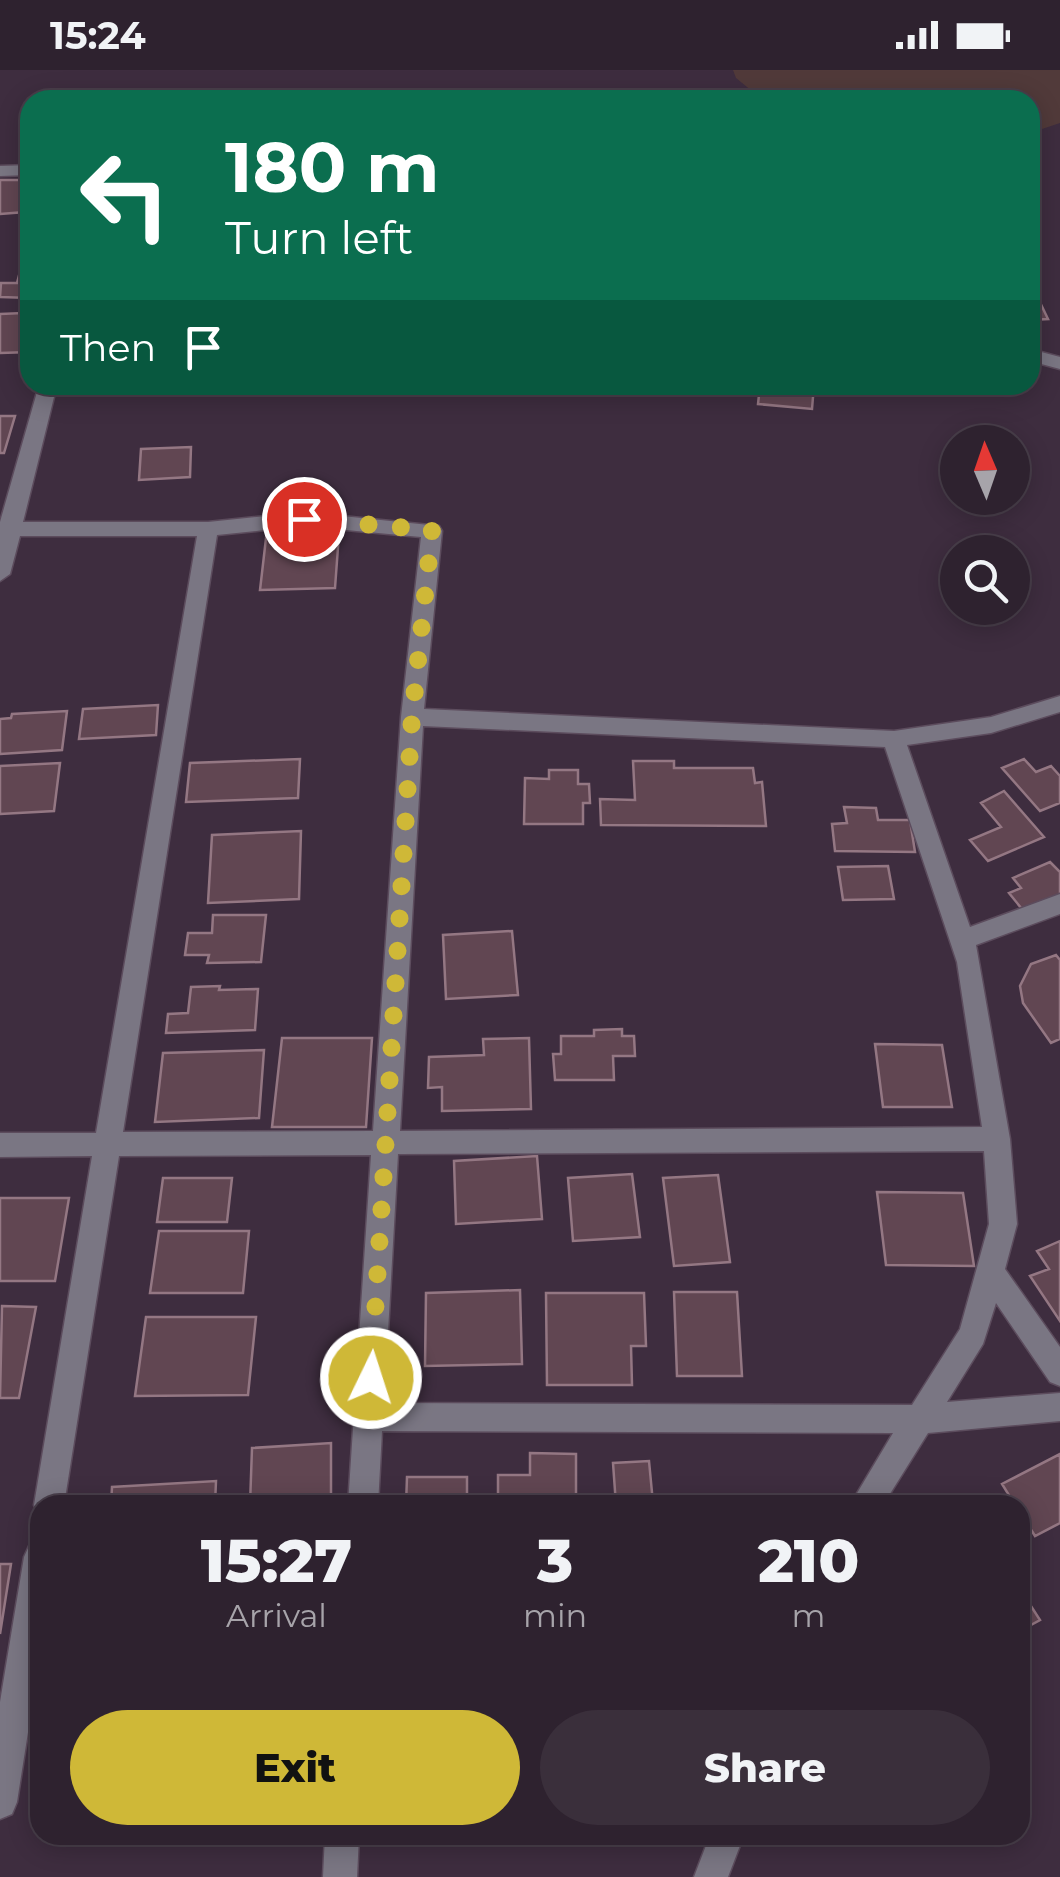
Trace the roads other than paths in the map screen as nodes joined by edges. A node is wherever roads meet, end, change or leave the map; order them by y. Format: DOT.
graph roads {
  1 [pos="45,395"];
  2 [pos="208,529"];
  3 [pos="6,530"];
  4 [pos="0,574"];
  5 [pos="1060,704"];
  6 [pos="412,717"];
  7 [pos="894,739"];
  8 [pos="1060,904"];
  9 [pos="962,940"];
  10 [pos="998,1139"];
  11 [pos="0,1145"];
  12 [pos="108,1145"];
  13 [pos="385,1145"];
  14 [pos="990,1272"];
  15 [pos="1060,1372"];
  16 [pos="1060,1406"];
  17 [pos="369,1416"];
  18 [pos="920,1418"];
  19 [pos="50,1495"];
  20 [pos="364,1495"];
  21 [pos="871,1495"];
  22 [pos="30,1618"];
  23 [pos="0,1802"];
  24 [pos="342,1845"];
  25 [pos="723,1845"];
  26 [pos="340,1877"];
  27 [pos="711,1877"];
  1 -- 3 [label="street"];
  2 -- 3 [label="street"];
  2 -- 6 [label="street"];
  2 -- 12 [label="street"];
  3 -- 4 [label="street"];
  5 -- 7 [label="street"];
  6 -- 7 [label="street"];
  6 -- 13 [label="street"];
  7 -- 9 [label="street"];
  8 -- 9 [label="street"];
  9 -- 10 [label="street"];
  10 -- 13 [label="street"];
  10 -- 14 [label="street"];
  11 -- 12 [label="street"];
  12 -- 13 [label="street"];
  12 -- 19 [label="street"];
  13 -- 17 [label="street"];
  14 -- 15 [label="street"];
  14 -- 18 [label="street"];
  16 -- 18 [label="street"];
  17 -- 18 [label="street"];
  17 -- 20 [label="street"];
  18 -- 21 [label="street"];
  22 -- 23 [label="street"];
  24 -- 26 [label="street"];
  25 -- 27 [label="street"];
}
